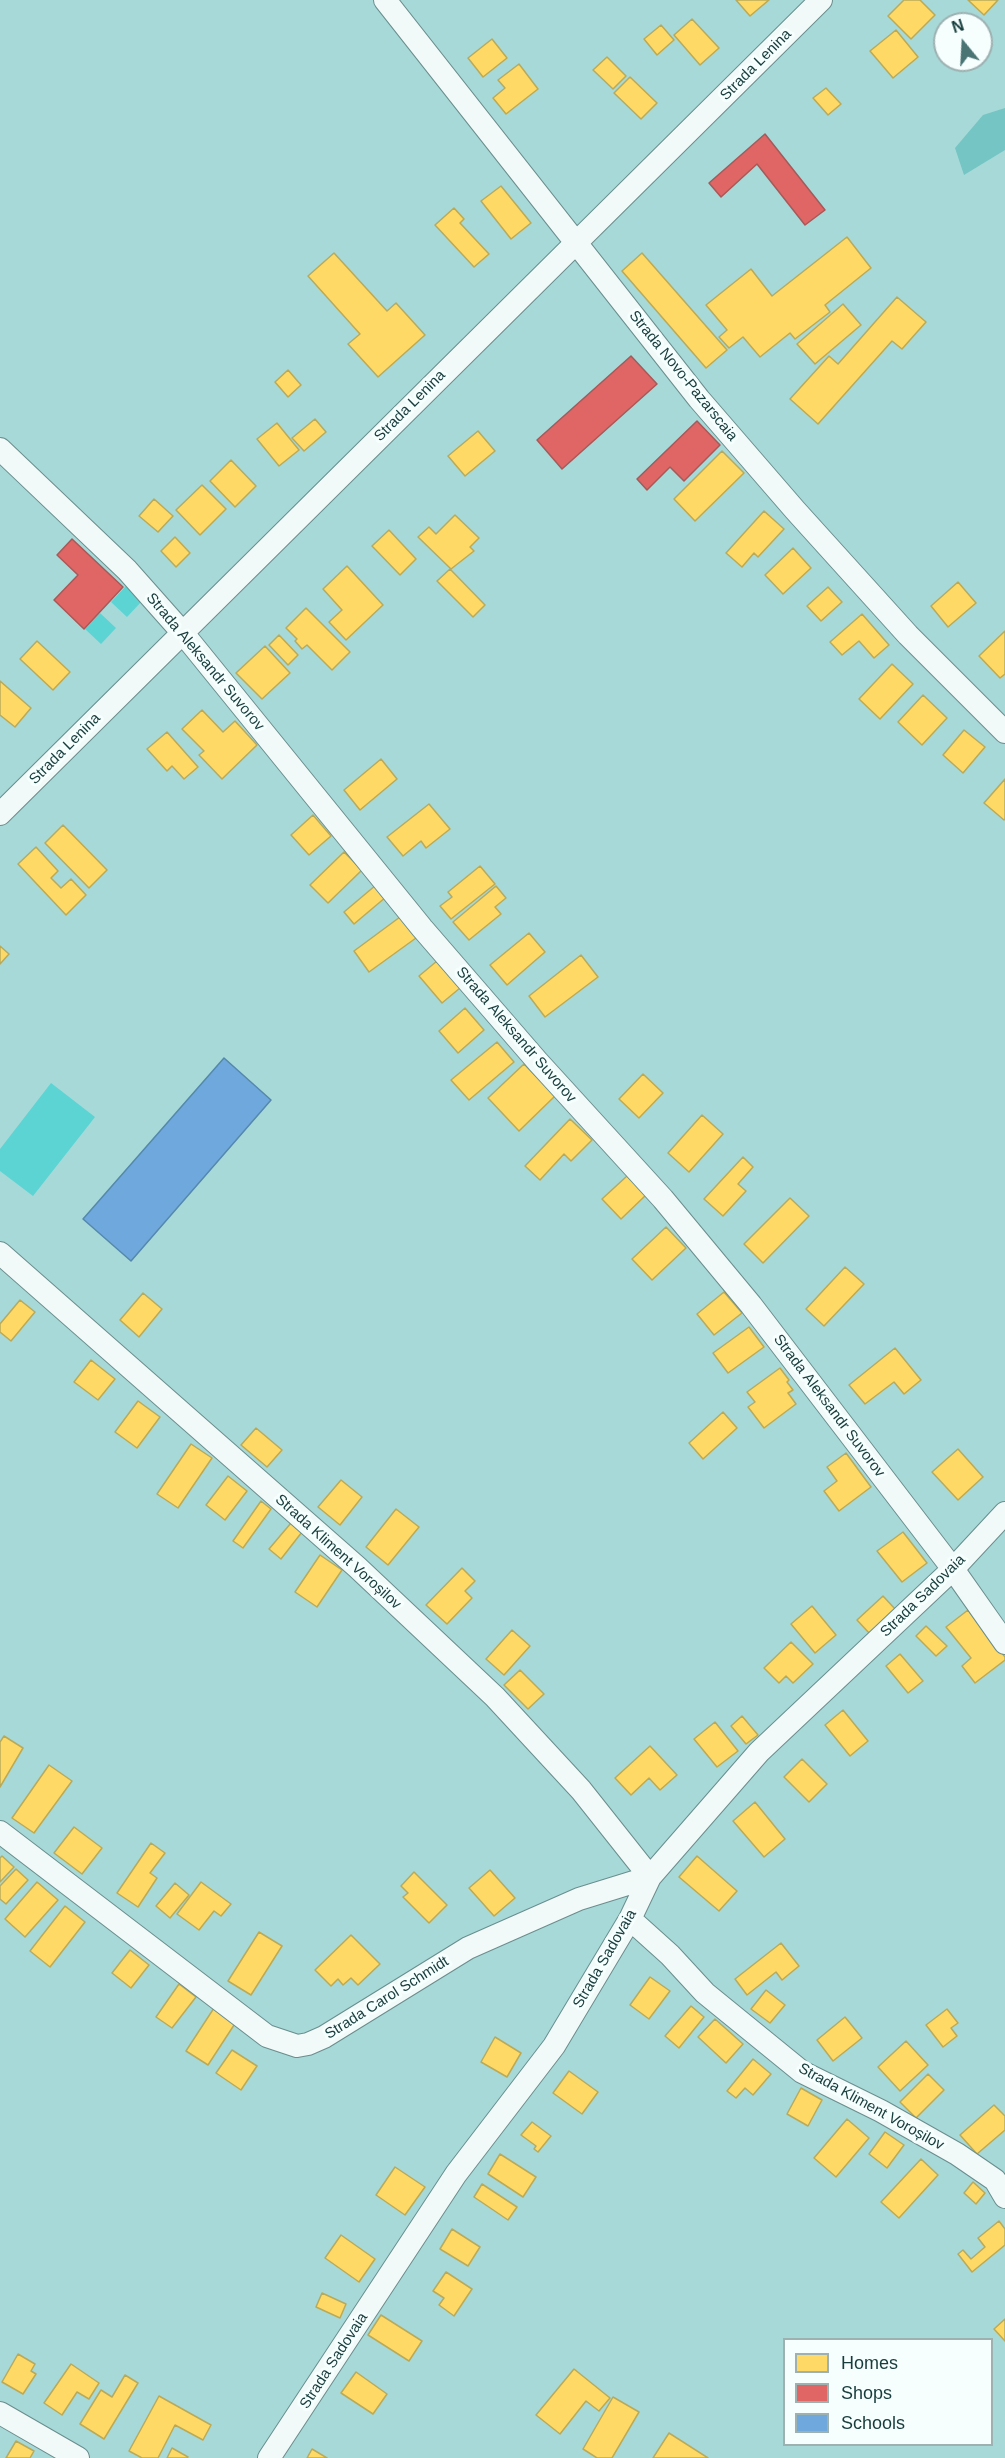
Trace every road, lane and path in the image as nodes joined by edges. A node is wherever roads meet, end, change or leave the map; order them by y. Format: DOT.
graph roads {
  1 [pos="385,0"];
  2 [pos="821,0"];
  3 [pos="576,241"];
  4 [pos="0,450"];
  5 [pos="182,632"];
  6 [pos="1005,732"];
  7 [pos="0,814"];
  8 [pos="0,1253"];
  9 [pos="1005,1513"];
  10 [pos="953,1569"];
  11 [pos="1005,1643"];
  12 [pos="0,1832"];
  13 [pos="650,1876"];
  14 [pos="630,1919"];
  15 [pos="1005,2197"];
  16 [pos="0,2413"];
  17 [pos="78,2458"];
  18 [pos="269,2458"];
  1 -- 3 [label="street, Strada Novo-Pazarscaia"];
  2 -- 3 [label="street, Strada Lenina"];
  3 -- 5 [label="street, Strada Lenina"];
  3 -- 6 [label="street, Strada Novo-Pazarscaia"];
  4 -- 5 [label="street, Strada Aleksandr Suvorov"];
  5 -- 7 [label="street, Strada Lenina"];
  5 -- 10 [label="street, Strada Aleksandr Suvorov"];
  8 -- 13 [label="street, Strada Kliment Voroșilov"];
  9 -- 10 [label="street, Strada Sadovaia"];
  10 -- 11 [label="street, Strada Aleksandr Suvorov"];
  10 -- 13 [label="street, Strada Sadovaia"];
  12 -- 13 [label="street, Strada Carol Schmidt"];
  13 -- 14 [label="street, Strada Sadovaia"];
  14 -- 15 [label="street, Strada Kliment Voroșilov"];
  14 -- 18 [label="street, Strada Sadovaia"];
  16 -- 17 [label="street"];
}
